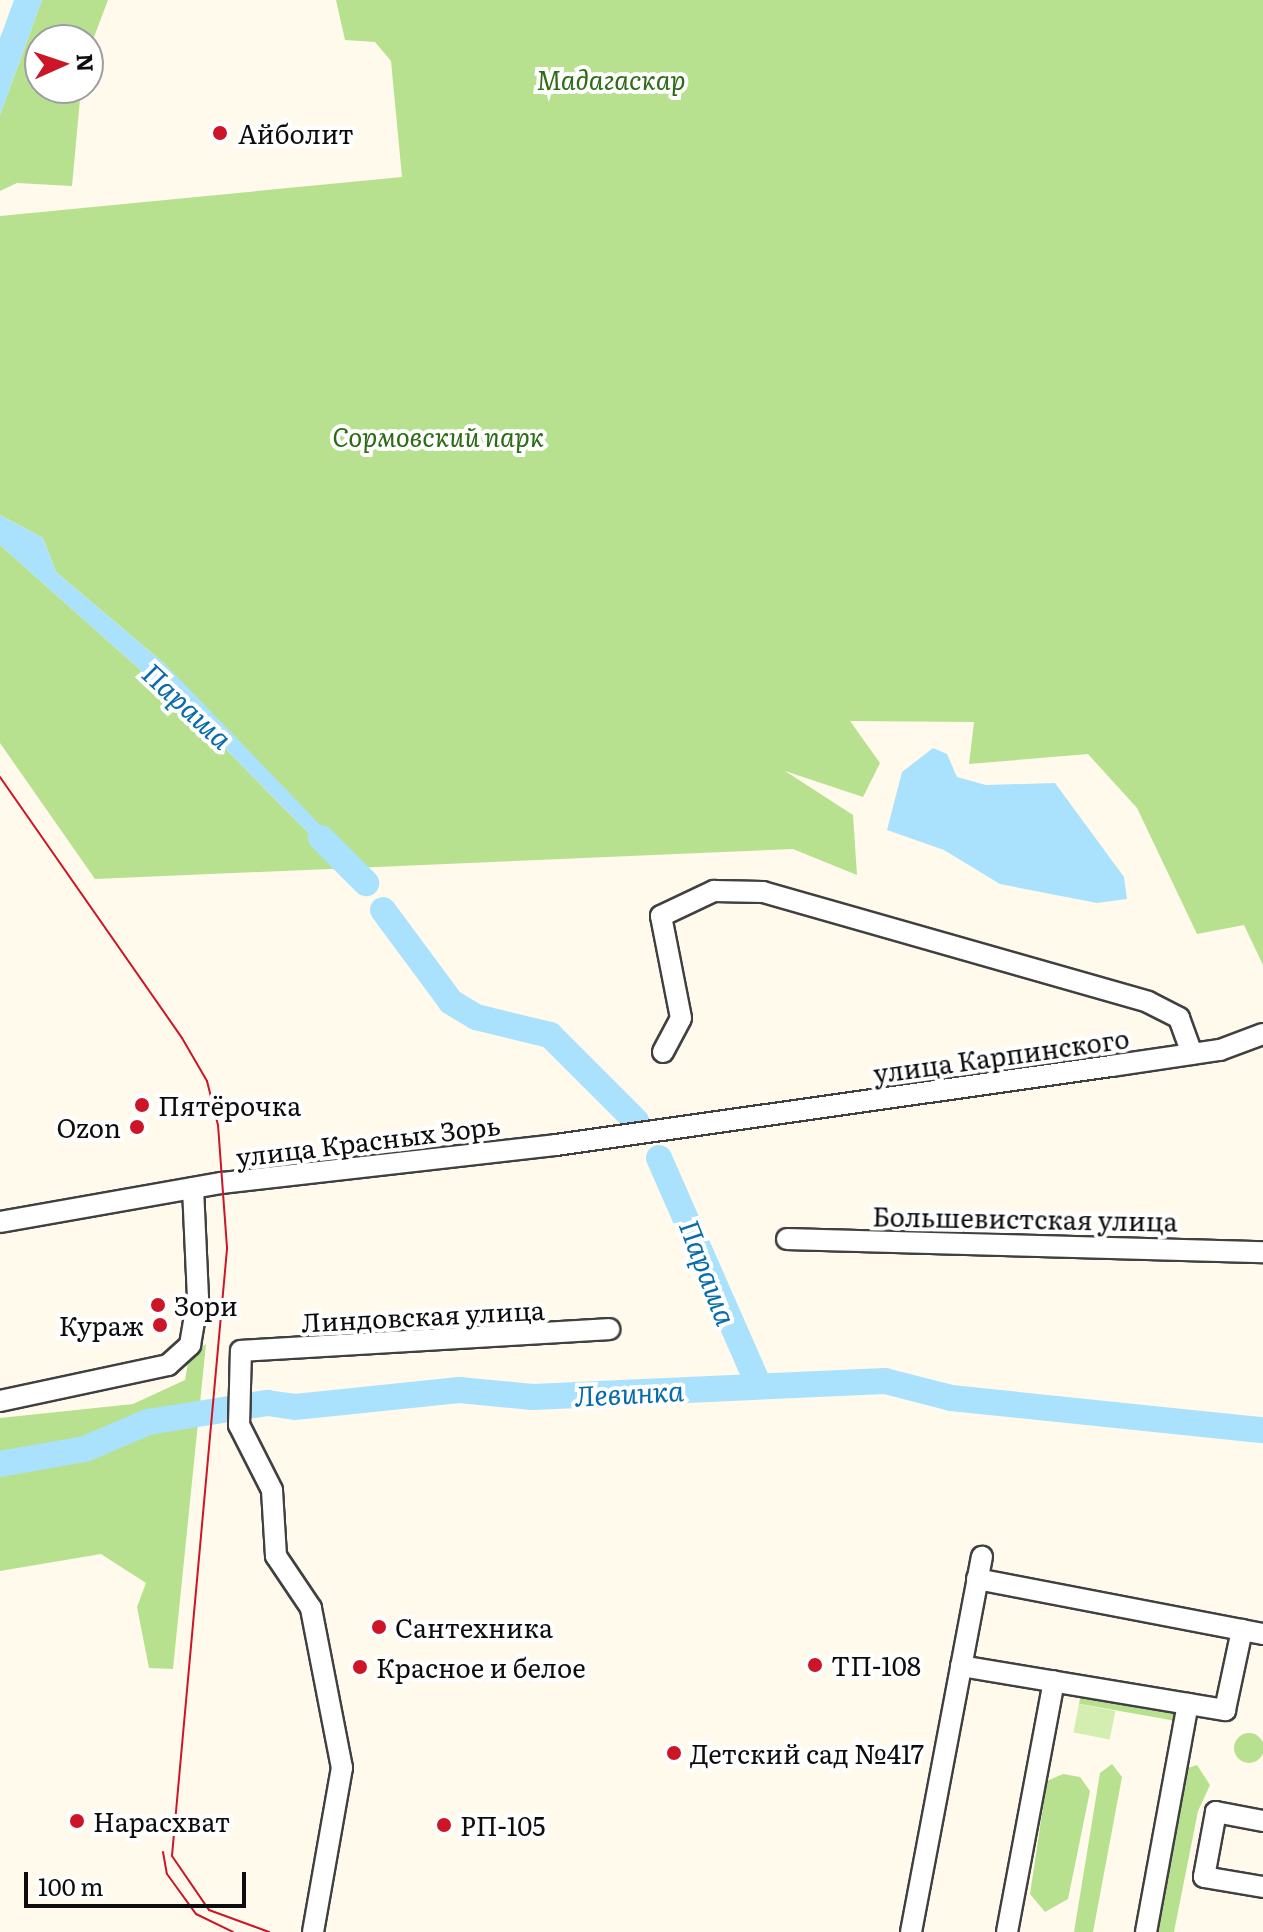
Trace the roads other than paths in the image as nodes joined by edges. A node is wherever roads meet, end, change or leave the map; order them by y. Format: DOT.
graph roads {
  1 [pos="1263,1034"];
  2 [pos="1263,1044"];
  3 [pos="1220,1050"];
  4 [pos="663,1052"];
  5 [pos="1192,1054"];
  6 [pos="744,1118"];
  7 [pos="193,1188"];
  8 [pos="0,1222"];
  9 [pos="787,1239"];
  10 [pos="1263,1252"];
  11 [pos="609,1329"];
  12 [pos="0,1401"];
  13 [pos="982,1557"];
  14 [pos="977,1579"];
  15 [pos="1242,1630"];
  16 [pos="1263,1634"];
  17 [pos="961,1666"];
  18 [pos="1054,1681"];
  19 [pos="1188,1704"];
  20 [pos="1263,1821"];
  21 [pos="1263,1887"];
  22 [pos="313,1932"];
  23 [pos="911,1932"];
  24 [pos="1007,1932"];
  25 [pos="1146,1932"];
  1 -- 3 [label="street, улица Карпинского"];
  2 -- 3 [label="street"];
  3 -- 5 [label="street, улица Карпинского"];
  4 -- 5 [label="street"];
  5 -- 6 [label="street, улица Карпинского"];
  6 -- 7 [label="street, улица Красных Зорь"];
  7 -- 8 [label="street, улица Красных Зорь"];
  7 -- 12 [label="street"];
  9 -- 10 [label="street, Большевистская улица"];
  11 -- 22 [label="street, Линдовская улица"];
  13 -- 14 [label="street"];
  14 -- 15 [label="street"];
  14 -- 17 [label="street"];
  15 -- 16 [label="street"];
  15 -- 19 [label="street"];
  17 -- 18 [label="street"];
  17 -- 23 [label="street"];
  18 -- 19 [label="street"];
  18 -- 24 [label="street"];
  19 -- 25 [label="street"];
  20 -- 21 [label="street"];
}
